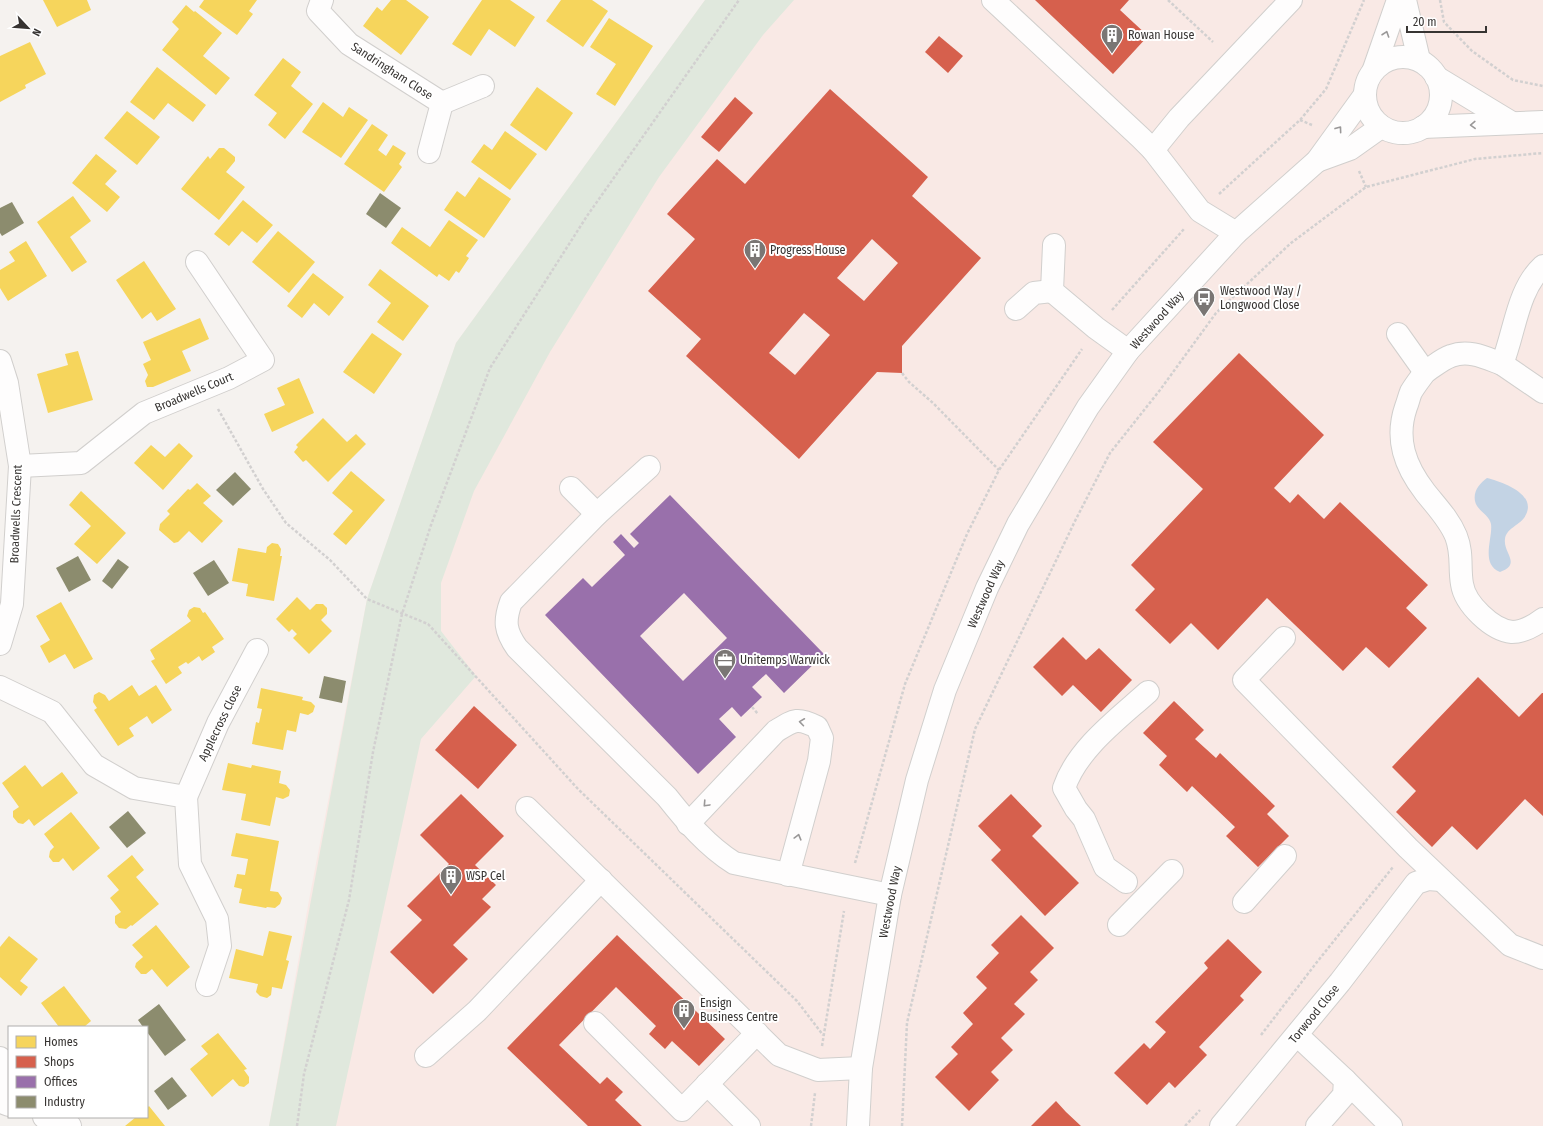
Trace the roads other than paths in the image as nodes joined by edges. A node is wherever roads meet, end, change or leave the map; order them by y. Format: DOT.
graph roads {
  1 [pos="322,0"];
  2 [pos="993,0"];
  3 [pos="1291,0"];
  4 [pos="1398,0"];
  5 [pos="1405,0"];
  6 [pos="1419,60"];
  7 [pos="1374,69"];
  8 [pos="1436,77"];
  9 [pos="483,86"];
  10 [pos="1364,96"];
  11 [pos="442,102"];
  12 [pos="1543,122"];
  13 [pos="1512,123"];
  14 [pos="1381,126"];
  15 [pos="1423,127"];
  16 [pos="1152,150"];
  17 [pos="429,152"];
  18 [pos="1317,161"];
  19 [pos="1236,233"];
  20 [pos="1054,245"];
  21 [pos="196,262"];
  22 [pos="1543,266"];
  23 [pos="1052,291"];
  24 [pos="1016,309"];
  25 [pos="1398,334"];
  26 [pos="1128,351"];
  27 [pos="0,361"];
  28 [pos="1502,364"];
  29 [pos="1425,372"];
  30 [pos="1543,392"];
  31 [pos="20,466"];
  32 [pos="648,467"];
  33 [pos="571,488"];
  34 [pos="596,514"];
  35 [pos="1543,619"];
  36 [pos="1284,638"];
  37 [pos="0,644"];
  38 [pos="257,650"];
  39 [pos="0,687"];
  40 [pos="1148,692"];
  41 [pos="186,797"];
  42 [pos="527,808"];
  43 [pos="688,824"];
  44 [pos="1285,856"];
  45 [pos="1172,871"];
  46 [pos="788,874"];
  47 [pos="601,880"];
  48 [pos="1441,880"];
  49 [pos="1126,882"];
  50 [pos="890,895"];
  51 [pos="1244,902"];
  52 [pos="1119,925"];
  53 [pos="1543,958"];
  54 [pos="207,985"];
  55 [pos="595,1024"];
  56 [pos="757,1034"];
  57 [pos="1297,1035"];
  58 [pos="426,1056"];
  59 [pos="0,1058"];
  60 [pos="861,1068"];
  61 [pos="1345,1080"];
  62 [pos="707,1084"];
  63 [pos="3,1103"];
  64 [pos="47,1118"];
  65 [pos="70,1126"];
  66 [pos="749,1126"];
  67 [pos="858,1126"];
  68 [pos="1221,1126"];
  69 [pos="1317,1126"];
  70 [pos="1391,1126"];
  1 -- 11 [label="street, Sandringham Close"];
  2 -- 16 [label="street"];
  3 -- 16 [label="street"];
  7 -- 4 [label="street, one-way"];
  5 -- 6 [label="street"];
  6 -- 7 [label="street"];
  6 -- 8 [label="street"];
  7 -- 10 [label="street"];
  8 -- 13 [label="street"];
  8 -- 15 [label="street"];
  9 -- 11 [label="street, Sandringham Close"];
  10 -- 14 [label="street"];
  18 -- 10 [label="street, Westwood Way, one-way"];
  11 -- 17 [label="street, Sandringham Close"];
  12 -- 13 [label="street"];
  13 -- 15 [label="street, one-way"];
  14 -- 15 [label="street"];
  14 -- 18 [label="street, Westwood Way"];
  16 -- 19 [label="street"];
  18 -- 19 [label="street, Westwood Way"];
  19 -- 26 [label="street, Westwood Way"];
  20 -- 23 [label="street"];
  21 -- 31 [label="street, Broadwells Court"];
  22 -- 28 [label="street"];
  23 -- 24 [label="street"];
  23 -- 26 [label="street"];
  25 -- 29 [label="street"];
  26 -- 50 [label="street, Westwood Way"];
  27 -- 31 [label="street, Broadwells Crescent"];
  28 -- 29 [label="street"];
  28 -- 30 [label="street"];
  29 -- 35 [label="street"];
  31 -- 37 [label="street, Broadwells Crescent"];
  32 -- 34 [label="street"];
  33 -- 34 [label="street"];
  34 -- 43 [label="street"];
  36 -- 48 [label="street"];
  38 -- 41 [label="street, Applecross Close"];
  39 -- 41 [label="street"];
  40 -- 49 [label="street"];
  41 -- 54 [label="street, Applecross Close"];
  42 -- 47 [label="street"];
  43 -- 46 [label="street"];
  46 -- 43 [label="street, one-way"];
  44 -- 51 [label="street"];
  45 -- 52 [label="street"];
  46 -- 50 [label="street"];
  47 -- 56 [label="street"];
  47 -- 58 [label="street"];
  48 -- 53 [label="street"];
  48 -- 57 [label="street, Torwood Close"];
  50 -- 60 [label="street, Westwood Way"];
  55 -- 62 [label="street"];
  56 -- 60 [label="street"];
  56 -- 62 [label="street"];
  57 -- 61 [label="street"];
  57 -- 68 [label="street, Torwood Close"];
  59 -- 63 [label="street"];
  60 -- 67 [label="street, Westwood Way"];
  61 -- 69 [label="street"];
  61 -- 70 [label="street"];
  62 -- 66 [label="street"];
  64 -- 65 [label="street"];
}
